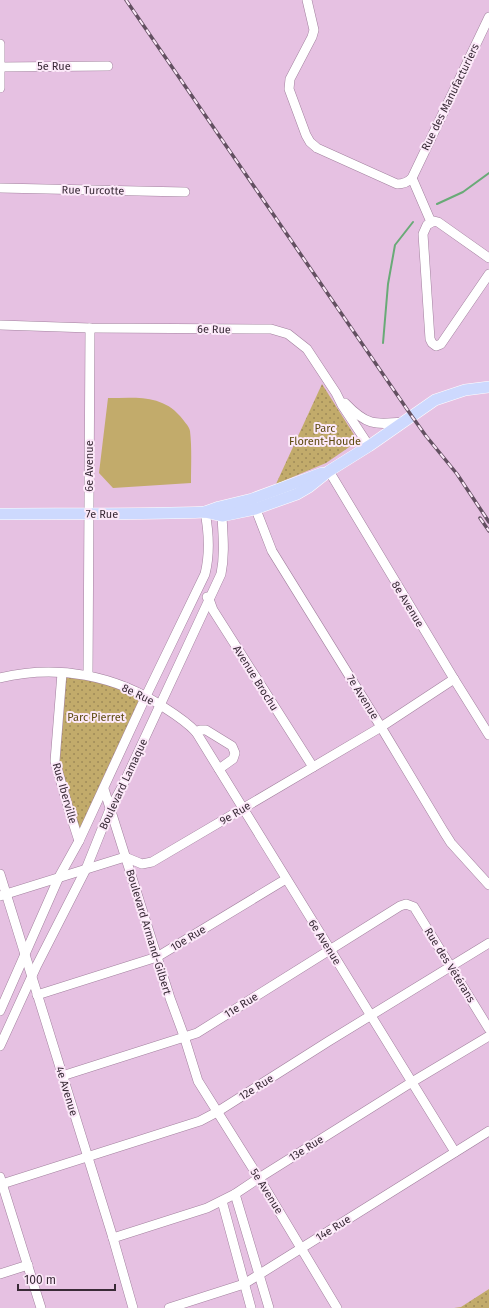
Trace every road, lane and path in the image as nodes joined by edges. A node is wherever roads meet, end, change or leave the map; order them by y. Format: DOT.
graph roads {
  1 [pos="307,0"];
  2 [pos="489,17"];
  3 [pos="0,44"];
  4 [pos="108,66"];
  5 [pos="0,67"];
  6 [pos="0,88"];
  7 [pos="412,178"];
  8 [pos="0,188"];
  9 [pos="185,192"];
  10 [pos="431,222"];
  11 [pos="489,258"];
  12 [pos="489,274"];
  13 [pos="0,325"];
  14 [pos="90,328"];
  15 [pos="489,387"];
  16 [pos="336,393"];
  17 [pos="403,422"];
  18 [pos="369,446"];
  19 [pos="329,471"];
  20 [pos="254,504"];
  21 [pos="205,512"];
  22 [pos="0,514"];
  23 [pos="90,514"];
  24 [pos="222,516"];
  25 [pos="197,591"];
  26 [pos="209,599"];
  27 [pos="62,673"];
  28 [pos="88,675"];
  29 [pos="0,678"];
  30 [pos="454,679"];
  31 [pos="146,696"];
  32 [pos="160,705"];
  33 [pos="381,727"];
  34 [pos="196,732"];
  35 [pos="489,735"];
  36 [pos="313,767"];
  37 [pos="219,769"];
  38 [pos="104,789"];
  39 [pos="110,808"];
  40 [pos="243,809"];
  41 [pos="79,841"];
  42 [pos="125,857"];
  43 [pos="86,869"];
  44 [pos="0,874"];
  45 [pos="60,877"];
  46 [pos="286,879"];
  47 [pos="489,885"];
  48 [pos="3,895"];
  49 [pos="406,904"];
  50 [pos="489,943"];
  51 [pos="330,950"];
  52 [pos="25,957"];
  53 [pos="157,957"];
  54 [pos="451,966"];
  55 [pos="31,978"];
  56 [pos="37,995"];
  57 [pos="0,1011"];
  58 [pos="371,1016"];
  59 [pos="489,1029"];
  60 [pos="184,1036"];
  61 [pos="489,1036"];
  62 [pos="0,1046"];
  63 [pos="195,1075"];
  64 [pos="62,1076"];
  65 [pos="412,1082"];
  66 [pos="217,1112"];
  67 [pos="489,1130"];
  68 [pos="454,1152"];
  69 [pos="87,1156"];
  70 [pos="259,1178"];
  71 [pos="1,1180"];
  72 [pos="236,1194"];
  73 [pos="222,1201"];
  74 [pos="113,1238"];
  75 [pos="301,1248"];
  76 [pos="28,1265"];
  77 [pos="0,1274"];
  78 [pos="259,1274"];
  79 [pos="244,1284"];
  80 [pos="41,1308"];
  81 [pos="133,1308"];
  82 [pos="169,1308"];
  83 [pos="251,1308"];
  84 [pos="269,1308"];
  85 [pos="337,1308"];
  1 -- 7 [label="street"];
  2 -- 7 [label="street, Rue des Manufacturiers"];
  3 -- 5 [label="street"];
  4 -- 5 [label="street, 5e Rue"];
  5 -- 6 [label="street"];
  7 -- 10 [label="street"];
  8 -- 9 [label="street, Rue Turcotte"];
  10 -- 11 [label="street"];
  10 -- 12 [label="street"];
  13 -- 14 [label="street, 6e Rue"];
  14 -- 16 [label="street, 6e Rue"];
  14 -- 23 [label="street, 6e Avenue"];
  15 -- 17 [label="main road, 7e Rue"];
  16 -- 17 [label="street"];
  16 -- 18 [label="street, 6e Rue"];
  17 -- 18 [label="main road, 7e Rue"];
  18 -- 19 [label="main road, 7e Rue"];
  19 -- 20 [label="main road, 7e Rue"];
  19 -- 30 [label="street, 8e Avenue"];
  20 -- 21 [label="main road, 7e Rue"];
  20 -- 24 [label="main road, 7e Rue"];
  20 -- 33 [label="street, 7e Avenue"];
  21 -- 23 [label="main road, 7e Rue"];
  21 -- 24 [label="main road, 7e Rue"];
  21 -- 25 [label="street, Boulevard Lamaque"];
  22 -- 23 [label="main road, 7e Rue"];
  23 -- 28 [label="street, 6e Avenue"];
  24 -- 26 [label="street, Boulevard Lamaque"];
  25 -- 26 [label="street"];
  25 -- 31 [label="street, Boulevard Lamaque"];
  26 -- 32 [label="street, Boulevard Lamaque"];
  26 -- 36 [label="street, Avenue Brochu"];
  27 -- 28 [label="street, 8e Rue"];
  27 -- 29 [label="street, 8e Rue"];
  27 -- 41 [label="street, Rue Iberville"];
  28 -- 31 [label="street, 8e Rue"];
  30 -- 33 [label="street, 9e Rue"];
  30 -- 35 [label="street, 8e Avenue"];
  31 -- 32 [label="street, 8e Rue"];
  31 -- 38 [label="street, Boulevard Lamaque"];
  32 -- 34 [label="street, 8e Rue"];
  32 -- 39 [label="street, Boulevard Lamaque"];
  33 -- 36 [label="street, 9e Rue"];
  33 -- 47 [label="street, 7e Avenue"];
  34 -- 37 [label="street, 6e Avenue"];
  34 -- 37 [label="street"];
  36 -- 40 [label="street, 9e Rue"];
  37 -- 40 [label="street, 6e Avenue"];
  38 -- 39 [label="street, Boulevard Armand-Gilbert"];
  38 -- 41 [label="street, Boulevard Lamaque"];
  39 -- 42 [label="street, Boulevard Armand-Gilbert"];
  39 -- 43 [label="street, Boulevard Lamaque"];
  40 -- 42 [label="street, 9e Rue"];
  40 -- 46 [label="street, 6e Avenue"];
  41 -- 45 [label="street, Boulevard Lamaque"];
  42 -- 43 [label="street"];
  42 -- 53 [label="street, Boulevard Armand-Gilbert"];
  43 -- 45 [label="street"];
  43 -- 55 [label="street, Boulevard Lamaque"];
  44 -- 48 [label="street, 4e Avenue"];
  45 -- 48 [label="street"];
  45 -- 52 [label="street, Boulevard Lamaque"];
  46 -- 51 [label="street, 6e Avenue"];
  46 -- 53 [label="street, 10e Rue"];
  48 -- 52 [label="street, 4e Avenue"];
  49 -- 51 [label="street, 11e Rue"];
  49 -- 54 [label="street, Rue des Vétérans"];
  50 -- 54 [label="street, 12e Rue"];
  51 -- 58 [label="street, 6e Avenue"];
  51 -- 60 [label="street, 11e Rue"];
  52 -- 55 [label="street, 4e Avenue"];
  52 -- 57 [label="street, Boulevard Lamaque"];
  53 -- 56 [label="street, 10e Rue"];
  53 -- 60 [label="street, Boulevard Armand-Gilbert"];
  54 -- 58 [label="street, 12e Rue"];
  54 -- 59 [label="street, Rue des Vétérans"];
  55 -- 56 [label="street, 4e Avenue"];
  55 -- 62 [label="street, Boulevard Lamaque"];
  56 -- 64 [label="street, 4e Avenue"];
  58 -- 65 [label="street, 6e Avenue"];
  58 -- 66 [label="street, 12e Rue"];
  60 -- 63 [label="street, Boulevard Armand-Gilbert"];
  60 -- 64 [label="street, 11e Rue"];
  61 -- 65 [label="street, 13e Rue"];
  63 -- 66 [label="street, 5e Avenue"];
  64 -- 69 [label="street, 4e Avenue"];
  65 -- 68 [label="street, 6e Avenue"];
  65 -- 70 [label="street, 13e Rue"];
  66 -- 69 [label="street, 12e Rue"];
  66 -- 70 [label="street, 5e Avenue"];
  67 -- 68 [label="street, 14e Rue"];
  68 -- 75 [label="street, 14e Rue"];
  69 -- 71 [label="street, 12e Rue"];
  69 -- 74 [label="street, 4e Avenue"];
  70 -- 72 [label="street, 13e Rue"];
  70 -- 75 [label="street, 5e Avenue"];
  71 -- 76 [label="street"];
  72 -- 73 [label="street, 13e Rue"];
  72 -- 78 [label="street"];
  73 -- 74 [label="street, 13e Rue"];
  73 -- 79 [label="street"];
  74 -- 81 [label="street, 4e Avenue"];
  75 -- 78 [label="street, 14e Rue"];
  75 -- 85 [label="street, 5e Avenue"];
  76 -- 77 [label="street"];
  76 -- 80 [label="street"];
  78 -- 79 [label="street, 14e Rue"];
  78 -- 84 [label="street"];
  79 -- 82 [label="street, 14e Rue"];
  79 -- 83 [label="street"];
}
